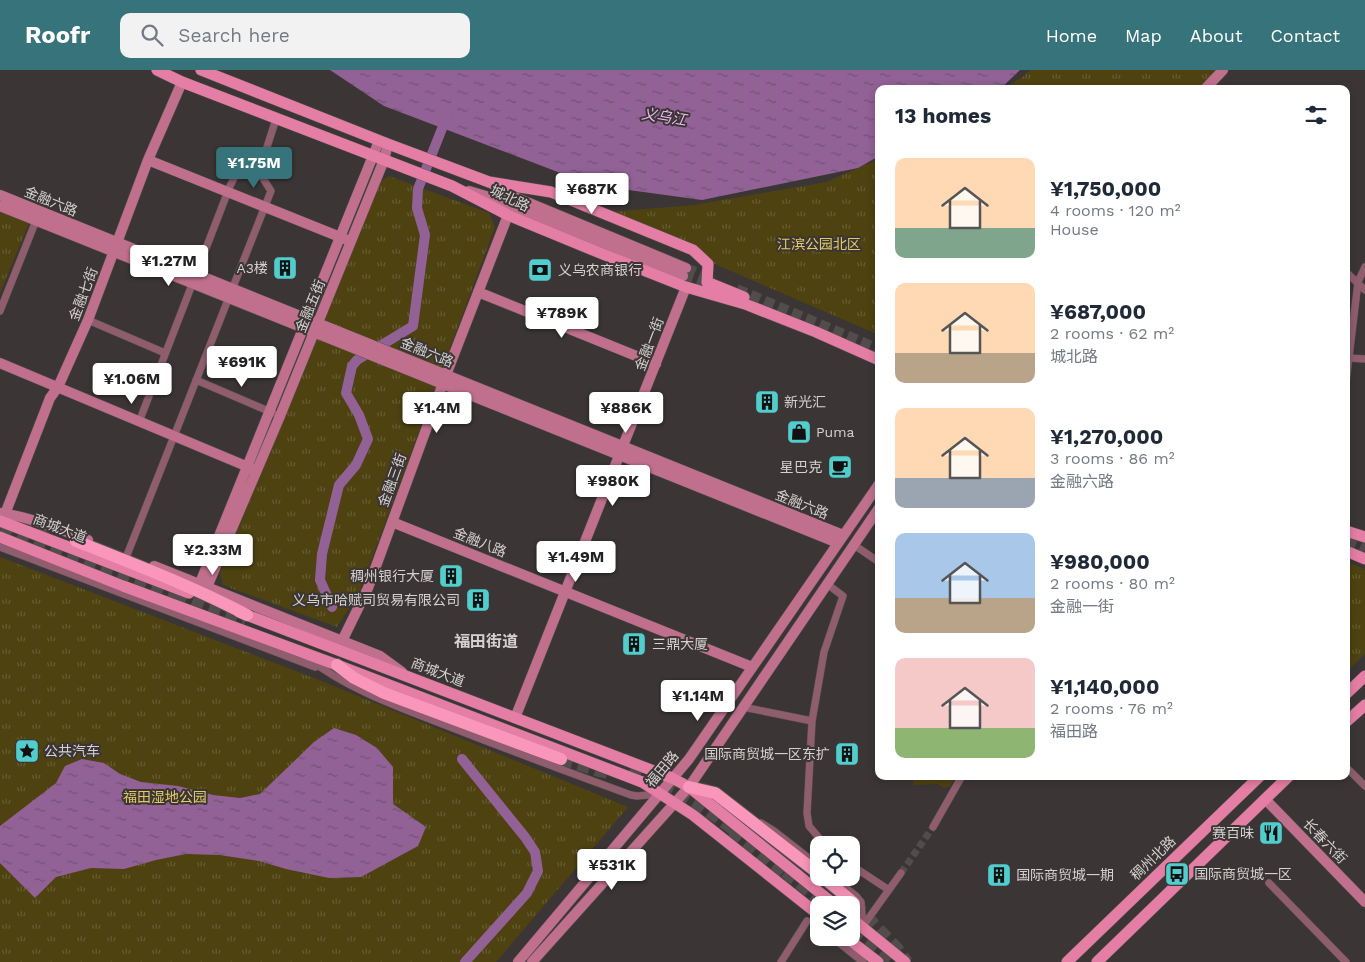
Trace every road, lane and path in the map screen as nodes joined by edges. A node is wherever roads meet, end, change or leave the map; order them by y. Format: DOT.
graph roads {
  1 [pos="157,70"];
  2 [pos="201,70"];
  3 [pos="1223,70"];
  4 [pos="1231,70"];
  5 [pos="182,82"];
  6 [pos="1209,85"];
  7 [pos="1217,85"];
  8 [pos="276,119"];
  9 [pos="384,143"];
  10 [pos="372,156"];
  11 [pos="148,160"];
  12 [pos="384,160"];
  13 [pos="259,172"];
  14 [pos="489,182"];
  15 [pos="448,185"];
  16 [pos="228,192"];
  17 [pos="0,195"];
  18 [pos="0,206"];
  19 [pos="265,207"];
  20 [pos="508,215"];
  21 [pos="38,216"];
  22 [pos="345,239"];
  23 [pos="116,248"];
  24 [pos="1365,267"];
  25 [pos="1350,275"];
  26 [pos="685,277"];
  27 [pos="194,279"];
  28 [pos="1358,282"];
  29 [pos="1365,290"];
  30 [pos="478,292"];
  31 [pos="231,294"];
  32 [pos="0,310"];
  33 [pos="88,320"];
  34 [pos="306,324"];
  35 [pos="316,328"];
  36 [pos="1350,350"];
  37 [pos="875,352"];
  38 [pos="165,353"];
  39 [pos="875,358"];
  40 [pos="1350,358"];
  41 [pos="1365,359"];
  42 [pos="0,363"];
  43 [pos="656,364"];
  44 [pos="444,379"];
  45 [pos="196,380"];
  46 [pos="58,387"];
  47 [pos="275,414"];
  48 [pos="139,422"];
  49 [pos="174,437"];
  50 [pos="622,451"];
  51 [pos="252,469"];
  52 [pos="875,490"];
  53 [pos="875,514"];
  54 [pos="2,516"];
  55 [pos="392,522"];
  56 [pos="1350,532"];
  57 [pos="1365,537"];
  58 [pos="0,538"];
  59 [pos="840,539"];
  60 [pos="76,540"];
  61 [pos="854,545"];
  62 [pos="0,547"];
  63 [pos="1350,553"];
  64 [pos="126,555"];
  65 [pos="875,559"];
  66 [pos="1365,559"];
  67 [pos="827,584"];
  68 [pos="204,585"];
  69 [pos="565,592"];
  70 [pos="247,615"];
  71 [pos="342,641"];
  72 [pos="298,651"];
  73 [pos="337,666"];
  74 [pos="752,667"];
  75 [pos="323,670"];
  76 [pos="1365,676"];
  77 [pos="409,678"];
  78 [pos="1350,690"];
  79 [pos="1365,705"];
  80 [pos="743,707"];
  81 [pos="515,718"];
  82 [pos="1350,718"];
  83 [pos="812,722"];
  84 [pos="561,760"];
  85 [pos="1350,771"];
  86 [pos="672,778"];
  87 [pos="960,780"];
  88 [pos="1256,780"];
  89 [pos="1285,780"];
  90 [pos="1365,786"];
  91 [pos="689,787"];
  92 [pos="659,794"];
  93 [pos="1265,799"];
  94 [pos="674,804"];
  95 [pos="743,816"];
  96 [pos="933,827"];
  97 [pos="817,836"];
  98 [pos="810,859"];
  99 [pos="810,867"];
  100 [pos="860,871"];
  101 [pos="901,873"];
  102 [pos="1269,883"];
  103 [pos="834,886"];
  104 [pos="843,886"];
  105 [pos="889,890"];
  106 [pos="824,896"];
  107 [pos="846,896"];
  108 [pos="1365,902"];
  109 [pos="810,908"];
  110 [pos="807,921"];
  111 [pos="860,924"];
  112 [pos="863,926"];
  113 [pos="843,946"];
  114 [pos="857,946"];
  115 [pos="518,962"];
  116 [pos="532,962"];
  117 [pos="781,962"];
  118 [pos="863,962"];
  119 [pos="878,962"];
  120 [pos="905,962"];
  121 [pos="1067,962"];
  122 [pos="1097,962"];
  123 [pos="1346,962"];
  1 -- 5 [label="main road, 城北路"];
  2 -- 9 [label="main road, 城北路"];
  3 -- 6 [label="street"];
  4 -- 7 [label="street"];
  5 -- 8 [label="main road, 城北路"];
  5 -- 11 [label="street, 金融七街"];
  8 -- 10 [label="main road, 城北路"];
  8 -- 13 [label="street"];
  9 -- 10 [label="street, 金融五街"];
  9 -- 12 [label="street, 金融五街"];
  9 -- 14 [label="main road, 城北路"];
  10 -- 12 [label="main road, 城北路"];
  10 -- 22 [label="street, 金融五街"];
  11 -- 16 [label="street"];
  11 -- 23 [label="street, 金融七街"];
  12 -- 15 [label="main road, 城北路"];
  12 -- 22 [label="street, 金融五街"];
  13 -- 16 [label="street"];
  13 -- 19 [label="street"];
  14 -- 26 [label="street"];
  14 -- 37 [label="main road, 城北路"];
  15 -- 20 [label="main road, 城北路"];
  15 -- 26 [label="street"];
  16 -- 19 [label="street"];
  16 -- 27 [label="street"];
  17 -- 21 [label="street, 金融六路"];
  18 -- 21 [label="street, 金融六路"];
  19 -- 22 [label="street"];
  19 -- 31 [label="street"];
  20 -- 26 [label="main road, 城北路"];
  20 -- 30 [label="street, 金融三街"];
  21 -- 23 [label="street, 金融六路"];
  21 -- 32 [label="street"];
  22 -- 34 [label="street, 金融五街"];
  22 -- 35 [label="street, 金融五街"];
  23 -- 27 [label="street, 金融六路"];
  23 -- 33 [label="street, 金融七街"];
  24 -- 28 [label="street"];
  25 -- 28 [label="street"];
  26 -- 39 [label="main road, 城北路"];
  26 -- 43 [label="street, 金融一街"];
  27 -- 31 [label="street, 金融六路"];
  27 -- 38 [label="street"];
  28 -- 29 [label="street"];
  28 -- 36 [label="street"];
  30 -- 43 [label="street"];
  30 -- 44 [label="street, 金融三街"];
  31 -- 34 [label="street, 金融六路"];
  31 -- 45 [label="street"];
  33 -- 38 [label="street"];
  33 -- 46 [label="street, 金融七街"];
  34 -- 35 [label="street, 金融六路"];
  34 -- 47 [label="street, 金融五街"];
  35 -- 44 [label="street, 金融六路"];
  35 -- 44 [label="street, 金融六路"];
  35 -- 47 [label="street, 金融五街"];
  38 -- 48 [label="street"];
  40 -- 41 [label="street"];
  42 -- 46 [label="street"];
  43 -- 50 [label="street, 金融一街"];
  44 -- 50 [label="street, 金融六路"];
  44 -- 55 [label="street, 金融三街"];
  45 -- 47 [label="street"];
  45 -- 49 [label="street"];
  46 -- 48 [label="street"];
  46 -- 54 [label="street, 金融七街"];
  47 -- 51 [label="street, 金融五街"];
  48 -- 49 [label="street"];
  49 -- 51 [label="street"];
  49 -- 64 [label="street"];
  50 -- 59 [label="street, 金融六路"];
  50 -- 69 [label="street, 金融一街"];
  51 -- 68 [label="street, 金融五街"];
  52 -- 59 [label="street, 福田路"];
  53 -- 61 [label="street"];
  54 -- 64 [label="street"];
  54 -- 70 [label="main road, 商城大道"];
  55 -- 69 [label="street, 金融八路"];
  55 -- 71 [label="street, 金融三街"];
  56 -- 57 [label="main road"];
  58 -- 72 [label="main road"];
  59 -- 74 [label="street, 福田路"];
  60 -- 70 [label="highway"];
  61 -- 65 [label="street"];
  61 -- 67 [label="street"];
  62 -- 75 [label="street"];
  63 -- 66 [label="main road"];
  64 -- 68 [label="street"];
  67 -- 80 [label="street"];
  67 -- 83 [label="street"];
  68 -- 71 [label="street"];
  69 -- 74 [label="street, 金融八路"];
  69 -- 81 [label="street, 金融一街"];
  70 -- 77 [label="main road, 商城大道"];
  71 -- 77 [label="street"];
  72 -- 73 [label="main road"];
  72 -- 75 [label="street"];
  73 -- 84 [label="highway"];
  73 -- 92 [label="main road"];
  74 -- 86 [label="street, 福田路"];
  75 -- 92 [label="street"];
  76 -- 78 [label="main road"];
  77 -- 81 [label="main road, 商城大道"];
  79 -- 82 [label="main road"];
  80 -- 83 [label="street"];
  80 -- 91 [label="street"];
  81 -- 86 [label="main road, 商城大道"];
  83 -- 97 [label="street"];
  85 -- 90 [label="street"];
  86 -- 91 [label="main road, 商城大道"];
  86 -- 92 [label="street, 福田路"];
  87 -- 96 [label="street"];
  88 -- 121 [label="main road, 稠州北路"];
  89 -- 93 [label="main road"];
  91 -- 94 [label="street"];
  91 -- 95 [label="highway"];
  91 -- 106 [label="main road, 商城大道"];
  92 -- 94 [label="main road"];
  92 -- 115 [label="street, 福田路"];
  93 -- 108 [label="street, 长春六街"];
  93 -- 122 [label="main road"];
  94 -- 109 [label="main road"];
  94 -- 116 [label="street"];
  95 -- 98 [label="street"];
  95 -- 99 [label="highway"];
  100 -- 105 [label="street"];
  101 -- 105 [label="street"];
  102 -- 123 [label="street"];
  103 -- 107 [label="highway"];
  104 -- 112 [label="street"];
  105 -- 112 [label="street"];
  110 -- 117 [label="street"];
  111 -- 112 [label="main road"];
  112 -- 120 [label="main road"];
  113 -- 118 [label="street"];
  114 -- 119 [label="main road"];
}
